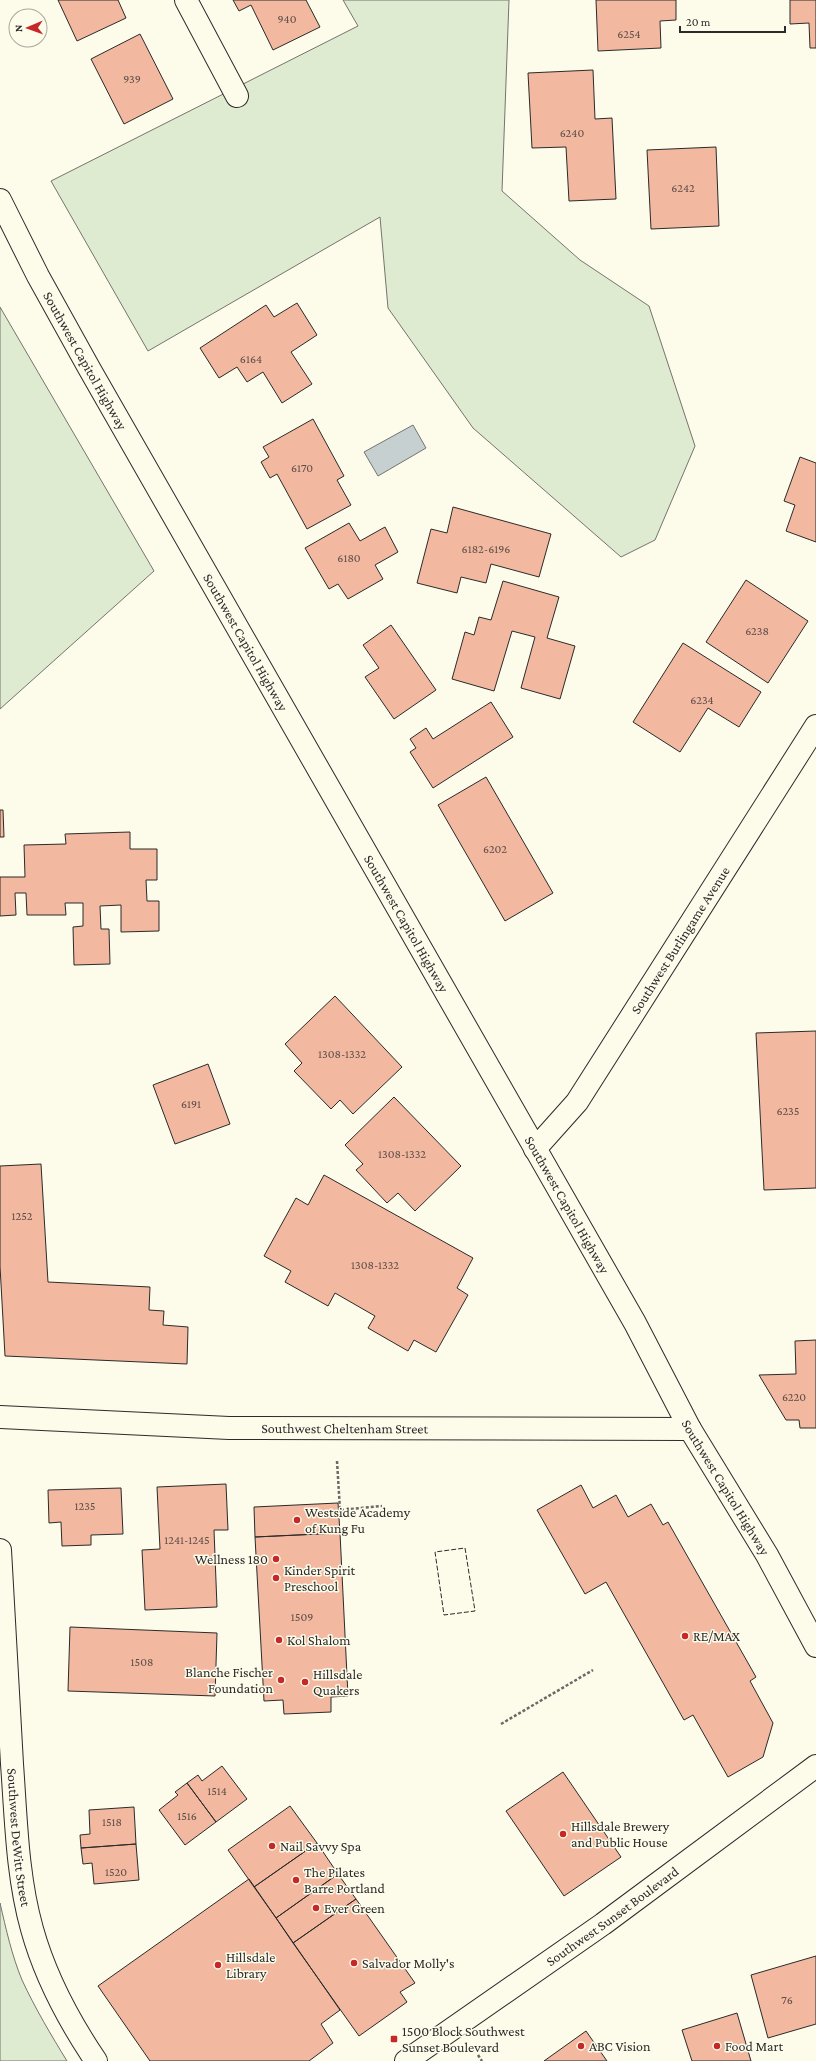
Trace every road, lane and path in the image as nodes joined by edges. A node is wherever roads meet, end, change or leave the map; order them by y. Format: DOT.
graph roads {
  1 [pos="186,0"];
  2 [pos="237,96"];
  3 [pos="0,200"];
  4 [pos="816,726"];
  5 [pos="535,1149"];
  6 [pos="0,1417"];
  7 [pos="690,1429"];
  8 [pos="337,1461"];
  9 [pos="382,1506"];
  10 [pos="0,1550"];
  11 [pos="816,1646"];
  12 [pos="593,1670"];
  13 [pos="501,1724"];
  14 [pos="816,1766"];
  15 [pos="478,2055"];
  16 [pos="96,2061"];
  17 [pos="406,2061"];
  18 [pos="482,2061"];
  1 -- 2 [label="street"];
  3 -- 5 [label="street, Southwest Capitol Highway"];
  4 -- 5 [label="street, Southwest Burlingame Avenue"];
  5 -- 7 [label="street, Southwest Capitol Highway"];
  6 -- 7 [label="street, Southwest Cheltenham Street"];
  7 -- 11 [label="street, Southwest Capitol Highway"];
  8 -- 9 [label="path"];
  10 -- 16 [label="street, Southwest DeWitt Street"];
  12 -- 13 [label="path"];
  14 -- 17 [label="street, Southwest Sunset Boulevard"];
  15 -- 18 [label="path"];
}
